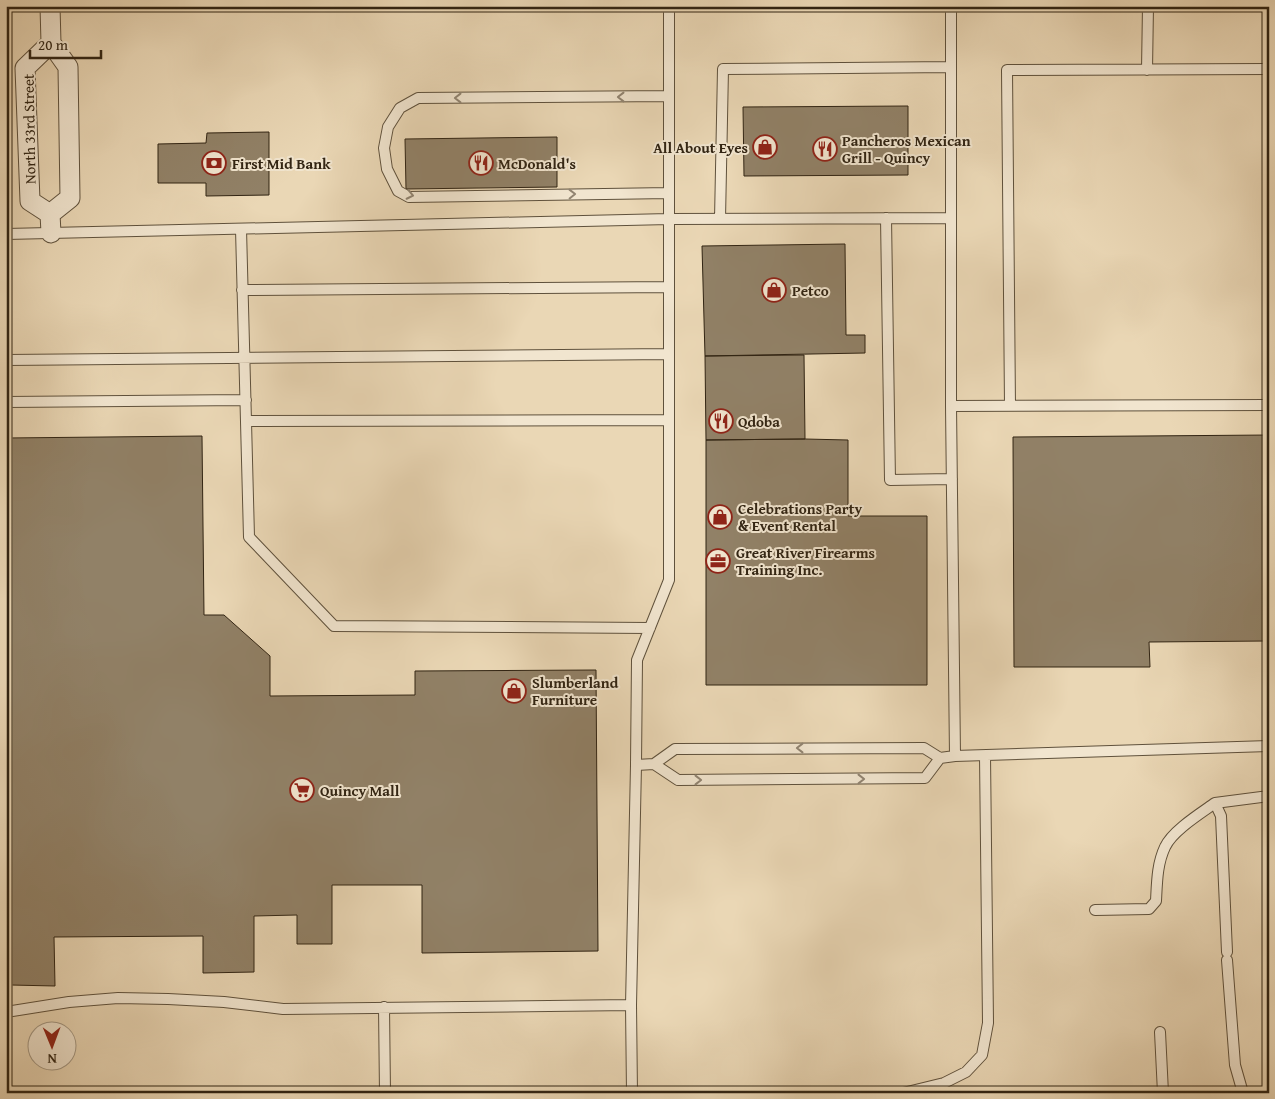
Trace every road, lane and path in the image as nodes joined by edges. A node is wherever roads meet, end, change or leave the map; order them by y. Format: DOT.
graph roads {
  1 [pos="50,6"];
  2 [pos="669,6"];
  3 [pos="951,6"];
  4 [pos="1148,6"];
  5 [pos="51,43"];
  6 [pos="951,66"];
  7 [pos="1269,69"];
  8 [pos="1147,70"];
  9 [pos="669,96"];
  10 [pos="669,193"];
  11 [pos="886,218"];
  12 [pos="951,218"];
  13 [pos="669,219"];
  14 [pos="720,219"];
  15 [pos="51,224"];
  16 [pos="241,229"];
  17 [pos="6,234"];
  18 [pos="669,287"];
  19 [pos="242,290"];
  20 [pos="669,354"];
  21 [pos="244,358"];
  22 [pos="6,360"];
  23 [pos="246,400"];
  24 [pos="6,402"];
  25 [pos="1269,405"];
  26 [pos="951,406"];
  27 [pos="1010,406"];
  28 [pos="246,420"];
  29 [pos="669,420"];
  30 [pos="952,479"];
  31 [pos="650,628"];
  32 [pos="1269,746"];
  33 [pos="955,756"];
  34 [pos="985,756"];
  35 [pos="940,758"];
  36 [pos="654,764"];
  37 [pos="636,765"];
  38 [pos="1269,796"];
  39 [pos="1215,804"];
  40 [pos="1095,910"];
  41 [pos="631,1005"];
  42 [pos="384,1008"];
  43 [pos="6,1012"];
  44 [pos="1160,1032"];
  45 [pos="386,1093"];
  46 [pos="632,1093"];
  47 [pos="903,1093"];
  48 [pos="1163,1093"];
  49 [pos="1244,1093"];
  1 -- 5 [label="street"];
  2 -- 9 [label="lane"];
  3 -- 6 [label="lane"];
  4 -- 8 [label="lane"];
  5 -- 15 [label="street"];
  5 -- 15 [label="street, North 33rd Street"];
  6 -- 12 [label="lane"];
  6 -- 14 [label="lane"];
  7 -- 8 [label="lane"];
  8 -- 27 [label="lane"];
  9 -- 10 [label="lane"];
  9 -- 10 [label="lane, one-way"];
  10 -- 13 [label="lane"];
  11 -- 12 [label="lane"];
  11 -- 14 [label="lane"];
  11 -- 30 [label="lane"];
  12 -- 26 [label="lane"];
  13 -- 14 [label="lane"];
  13 -- 16 [label="lane"];
  13 -- 18 [label="lane"];
  15 -- 16 [label="lane"];
  15 -- 17 [label="lane"];
  16 -- 19 [label="lane"];
  18 -- 19 [label="lane"];
  18 -- 20 [label="lane"];
  19 -- 21 [label="lane"];
  20 -- 21 [label="lane"];
  20 -- 29 [label="lane"];
  21 -- 22 [label="lane"];
  21 -- 23 [label="lane"];
  23 -- 24 [label="lane"];
  23 -- 28 [label="lane"];
  25 -- 27 [label="lane"];
  26 -- 27 [label="lane"];
  26 -- 30 [label="lane"];
  28 -- 29 [label="lane"];
  28 -- 31 [label="lane"];
  29 -- 31 [label="lane"];
  30 -- 33 [label="lane"];
  31 -- 37 [label="lane"];
  32 -- 34 [label="lane"];
  33 -- 34 [label="lane"];
  33 -- 35 [label="lane"];
  34 -- 47 [label="lane"];
  35 -- 36 [label="lane, one-way"];
  36 -- 35 [label="lane, one-way"];
  36 -- 37 [label="lane"];
  37 -- 41 [label="lane"];
  38 -- 39 [label="lane"];
  39 -- 40 [label="lane"];
  39 -- 49 [label="lane"];
  41 -- 42 [label="lane"];
  41 -- 46 [label="lane"];
  42 -- 43 [label="lane"];
  42 -- 45 [label="lane"];
  44 -- 48 [label="lane"];
}
